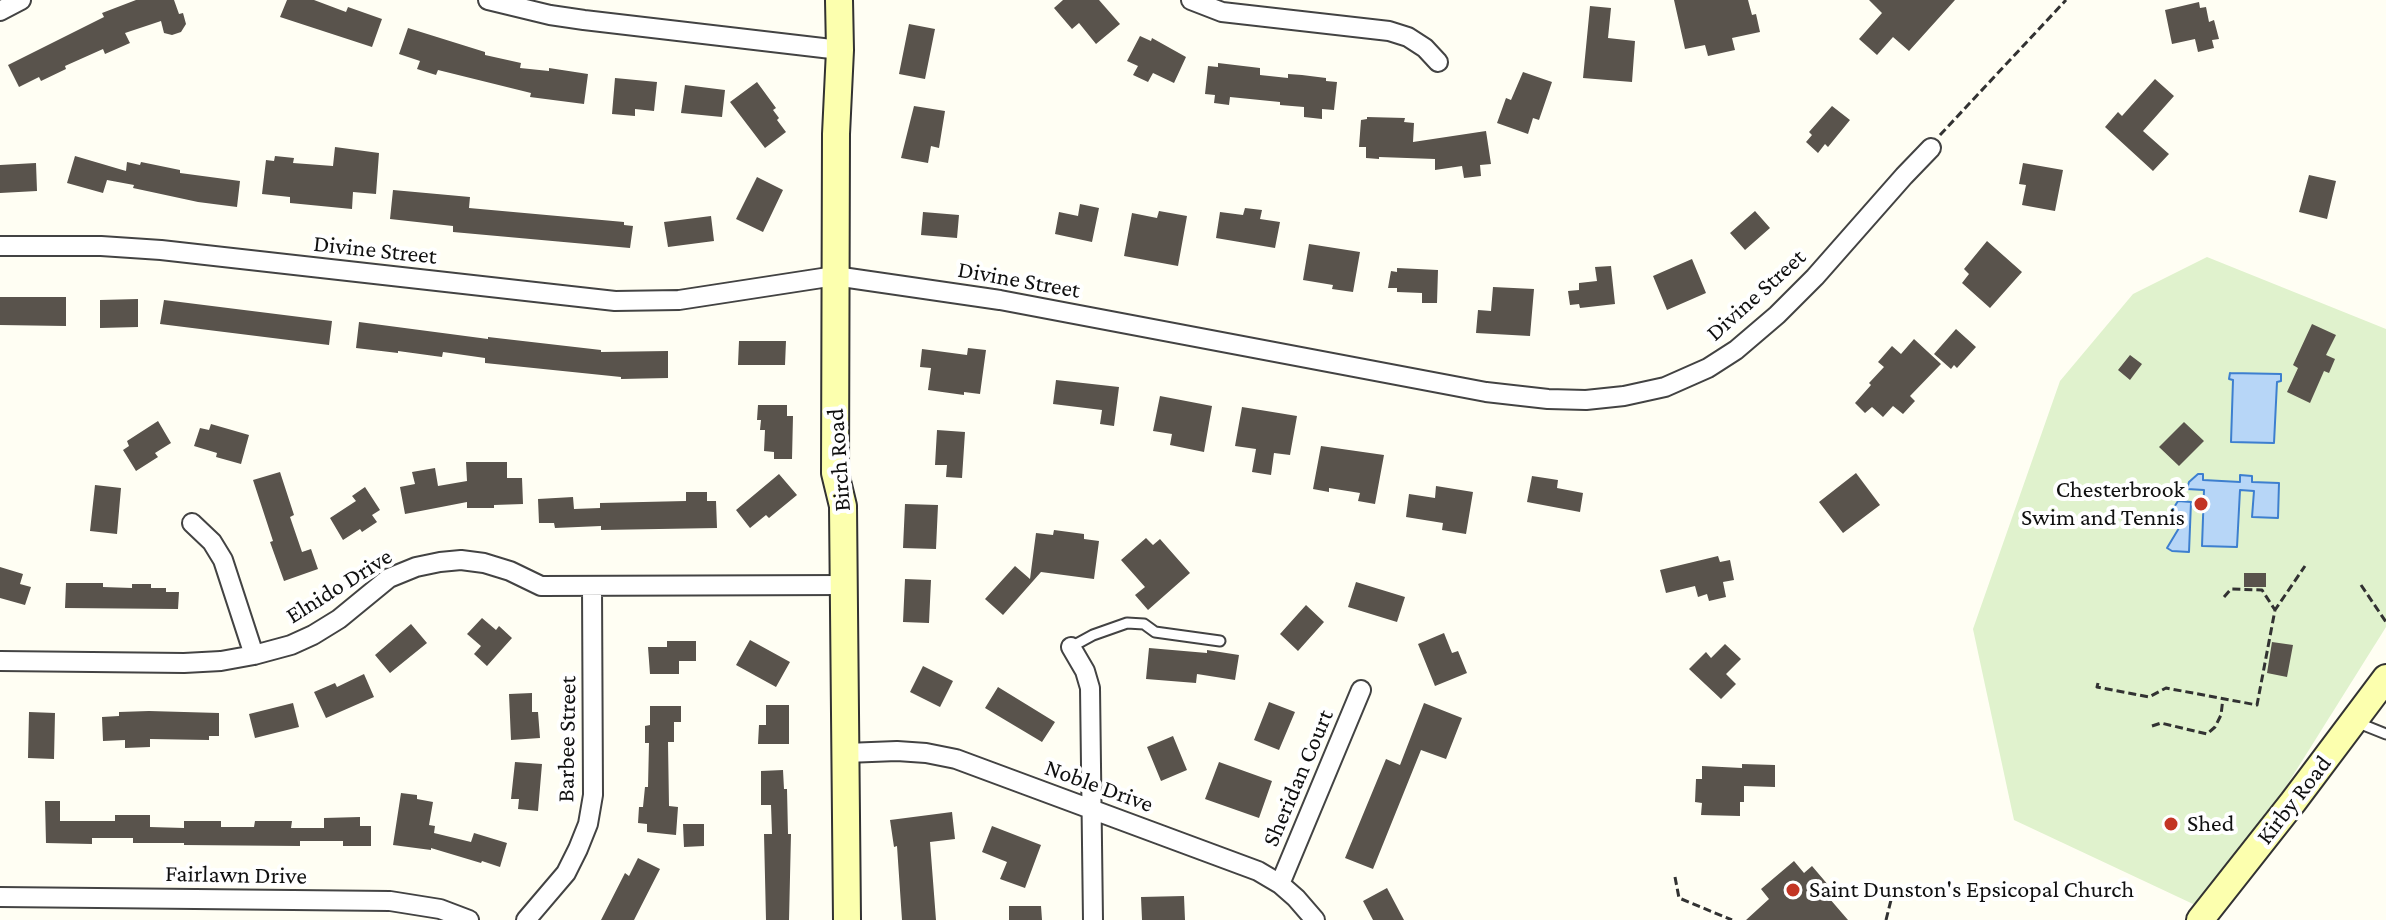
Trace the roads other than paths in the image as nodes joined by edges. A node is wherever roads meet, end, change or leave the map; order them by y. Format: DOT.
graph roads {
  1 [pos="21,0"];
  2 [pos="488,0"];
  3 [pos="839,0"];
  4 [pos="1191,0"];
  5 [pos="0,11"];
  6 [pos="840,50"];
  7 [pos="1438,62"];
  8 [pos="1931,148"];
  9 [pos="0,246"];
  10 [pos="835,276"];
  11 [pos="192,523"];
  12 [pos="844,585"];
  13 [pos="592,586"];
  14 [pos="1220,641"];
  15 [pos="1071,647"];
  16 [pos="254,655"];
  17 [pos="0,661"];
  18 [pos="2385,680"];
  19 [pos="1361,690"];
  20 [pos="2354,722"];
  21 [pos="2386,734"];
  22 [pos="846,753"];
  23 [pos="1092,809"];
  24 [pos="1280,884"];
  25 [pos="0,897"];
  26 [pos="469,920"];
  27 [pos="526,920"];
  28 [pos="847,920"];
  29 [pos="1093,920"];
  30 [pos="1315,920"];
  31 [pos="2200,920"];
  1 -- 5 [label="street"];
  2 -- 6 [label="street"];
  3 -- 6 [label="street, Birch Road"];
  4 -- 7 [label="street"];
  6 -- 10 [label="street, Birch Road"];
  8 -- 10 [label="street, Divine Street"];
  9 -- 10 [label="street, Divine Street"];
  10 -- 12 [label="street, Birch Road"];
  11 -- 16 [label="street"];
  12 -- 13 [label="street, Elnido Drive"];
  12 -- 22 [label="street, Birch Road"];
  13 -- 16 [label="street, Elnido Drive"];
  13 -- 27 [label="street, Barbee Street"];
  14 -- 15 [label="lane"];
  15 -- 23 [label="street"];
  16 -- 17 [label="street, Elnido Drive"];
  18 -- 20 [label="street, Kirby Road"];
  19 -- 24 [label="street, Sheridan Court"];
  20 -- 21 [label="lane"];
  20 -- 31 [label="street, Kirby Road"];
  22 -- 23 [label="street, Noble Drive"];
  22 -- 28 [label="street, Birch Road"];
  23 -- 24 [label="street, Noble Drive"];
  23 -- 29 [label="street"];
  24 -- 30 [label="street, Noble Drive"];
  25 -- 26 [label="street, Fairlawn Drive"];
}
